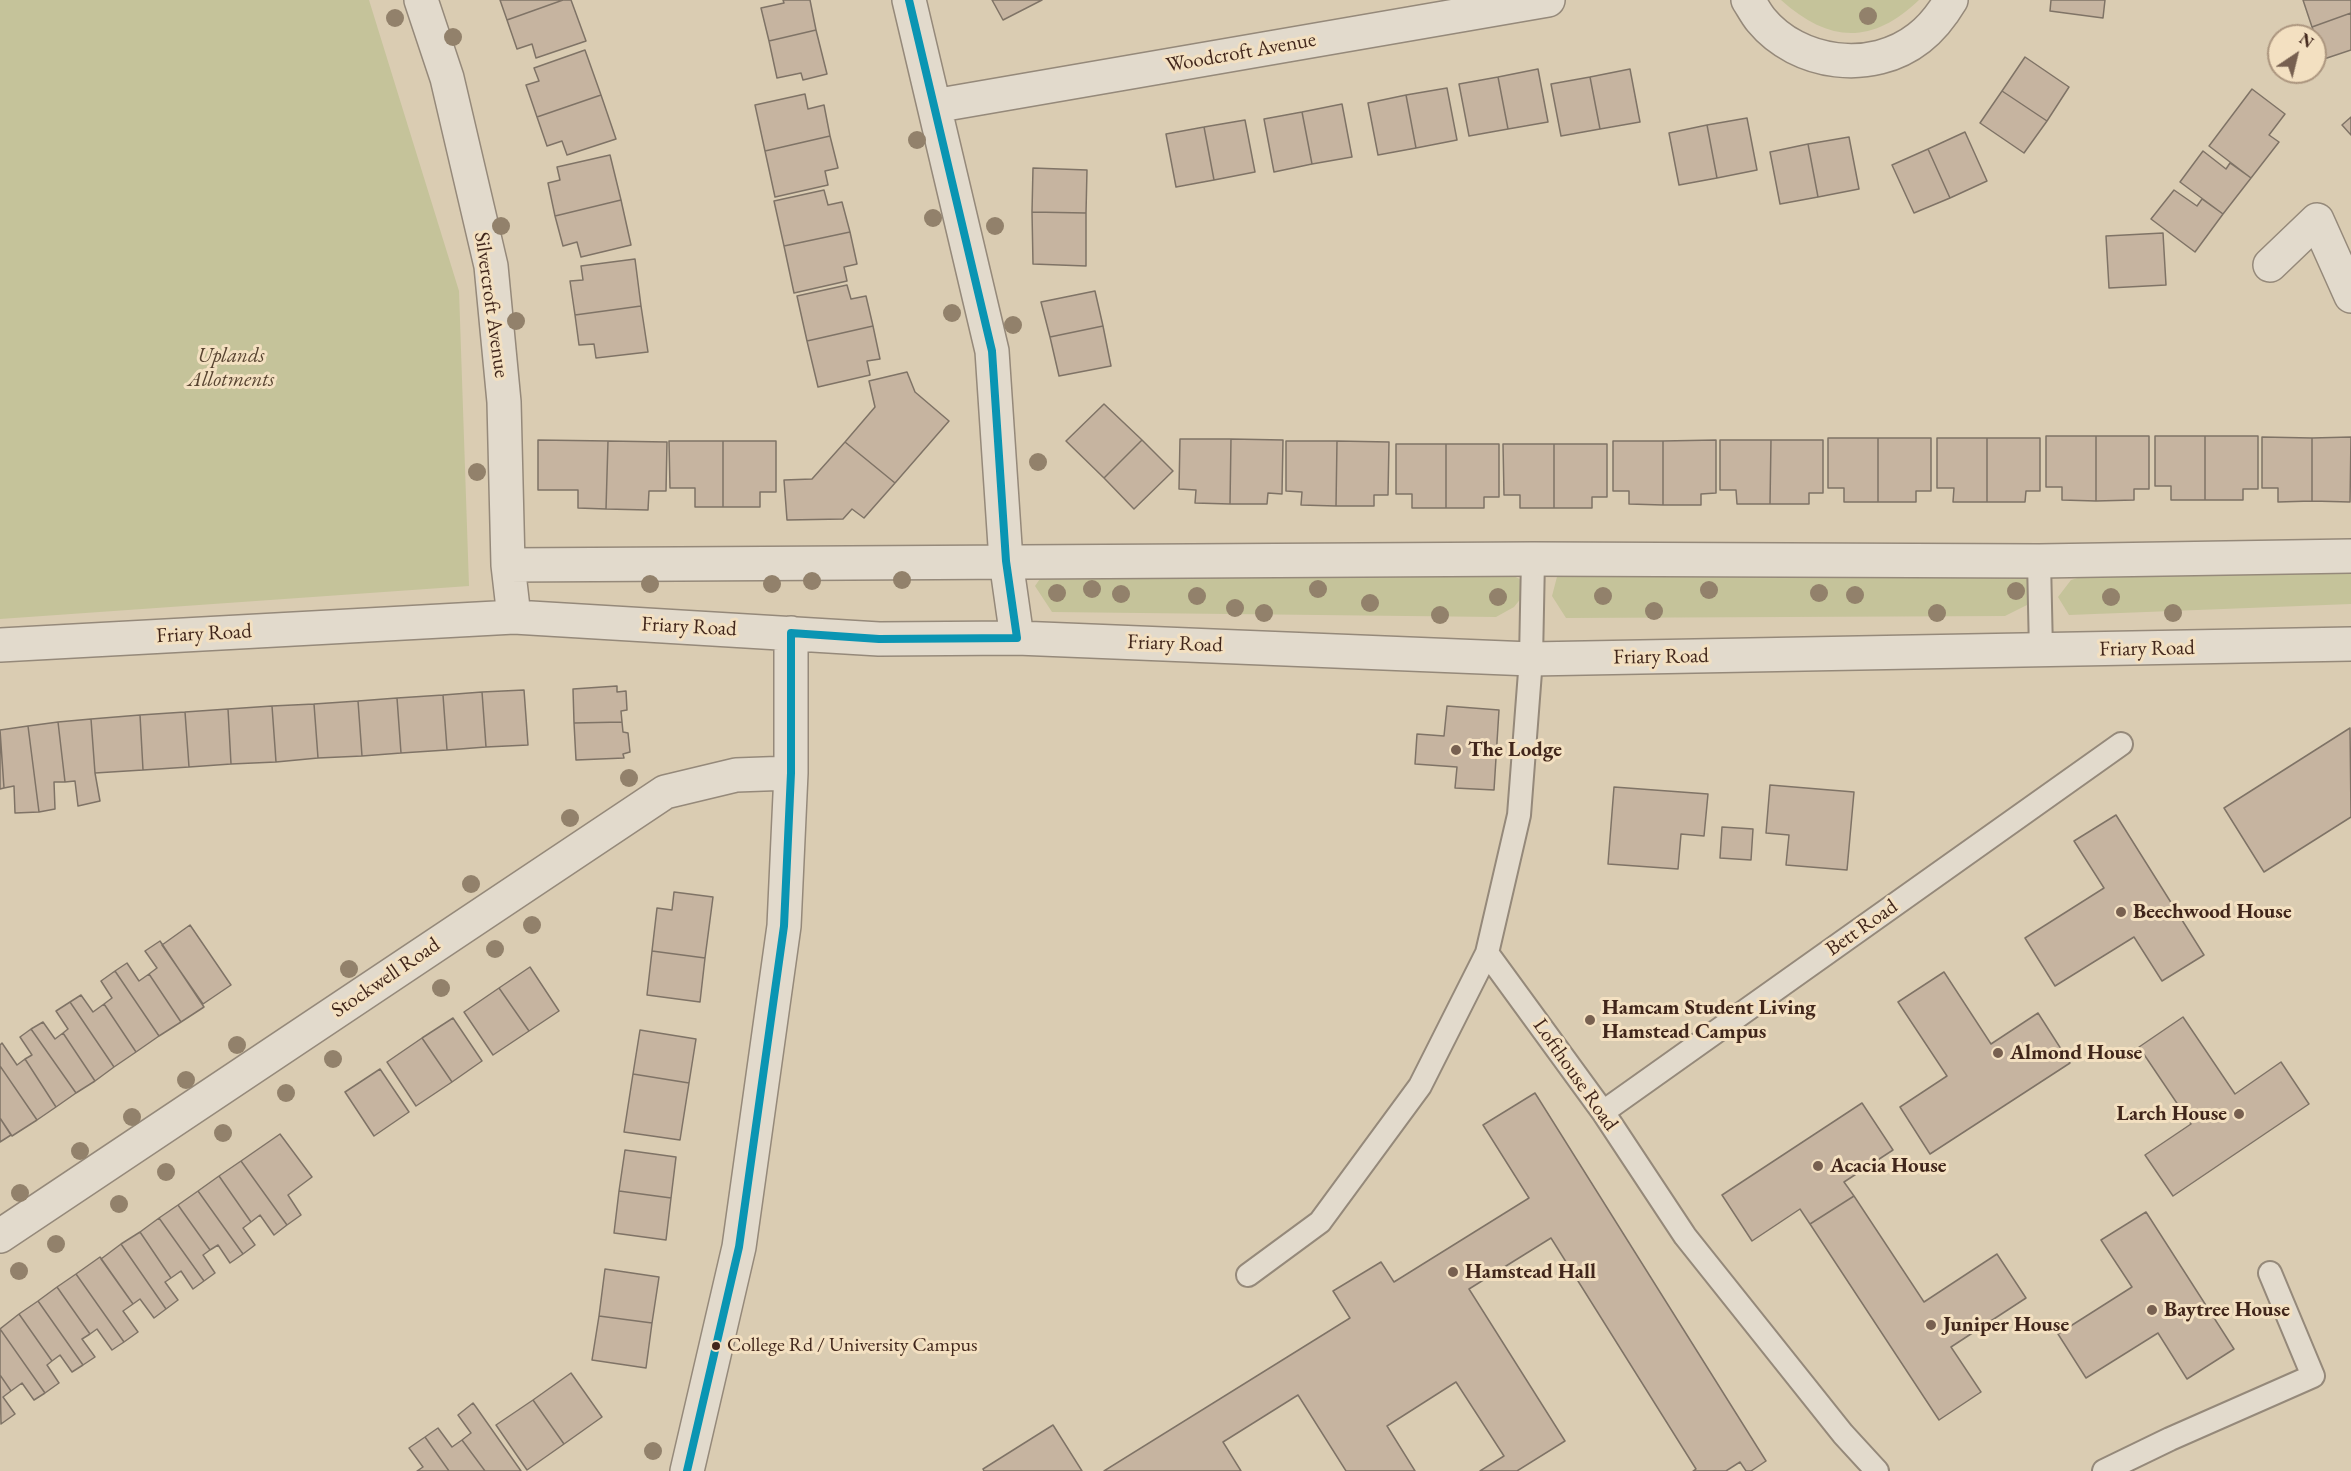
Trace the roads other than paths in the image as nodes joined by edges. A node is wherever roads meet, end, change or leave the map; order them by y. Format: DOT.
graph roads {
  1 [pos="421,0"];
  2 [pos="909,0"];
  3 [pos="1548,0"];
  4 [pos="1748,0"];
  5 [pos="1951,0"];
  6 [pos="934,106"];
  7 [pos="2270,265"];
  8 [pos="2351,296"];
  9 [pos="2351,556"];
  10 [pos="1533,560"];
  11 [pos="1006,561"];
  12 [pos="2039,561"];
  13 [pos="508,565"];
  14 [pos="514,618"];
  15 [pos="791,633"];
  16 [pos="1017,638"];
  17 [pos="2351,644"];
  18 [pos="0,645"];
  19 [pos="2041,651"];
  20 [pos="1531,659"];
  21 [pos="2121,744"];
  22 [pos="791,774"];
  23 [pos="1487,952"];
  24 [pos="1603,1112"];
  25 [pos="0,1236"];
  26 [pos="2270,1273"];
  27 [pos="1248,1275"];
  28 [pos="687,1471"];
  29 [pos="1877,1471"];
  30 [pos="2104,1471"];
  1 -- 13 [label="street, Silvercroft Avenue"];
  2 -- 6 [label="street"];
  3 -- 6 [label="street, Woodcroft Avenue"];
  4 -- 5 [label="street"];
  6 -- 11 [label="street"];
  7 -- 8 [label="street"];
  9 -- 12 [label="street"];
  10 -- 11 [label="street"];
  10 -- 12 [label="street"];
  10 -- 20 [label="lane"];
  11 -- 13 [label="street"];
  11 -- 16 [label="street"];
  12 -- 19 [label="lane"];
  13 -- 14 [label="street, Silvercroft Avenue"];
  14 -- 15 [label="street, Friary Road"];
  14 -- 18 [label="street, Friary Road"];
  15 -- 16 [label="street, Friary Road"];
  15 -- 22 [label="street"];
  16 -- 20 [label="street, Friary Road"];
  17 -- 19 [label="street, Friary Road"];
  19 -- 20 [label="street, Friary Road"];
  20 -- 23 [label="lane"];
  21 -- 24 [label="lane, Bett Road"];
  22 -- 25 [label="street, Stockwell Road"];
  22 -- 28 [label="street"];
  23 -- 24 [label="lane, Lofthouse Road"];
  23 -- 27 [label="lane"];
  24 -- 29 [label="lane, Lofthouse Road"];
  26 -- 30 [label="lane"];
}
